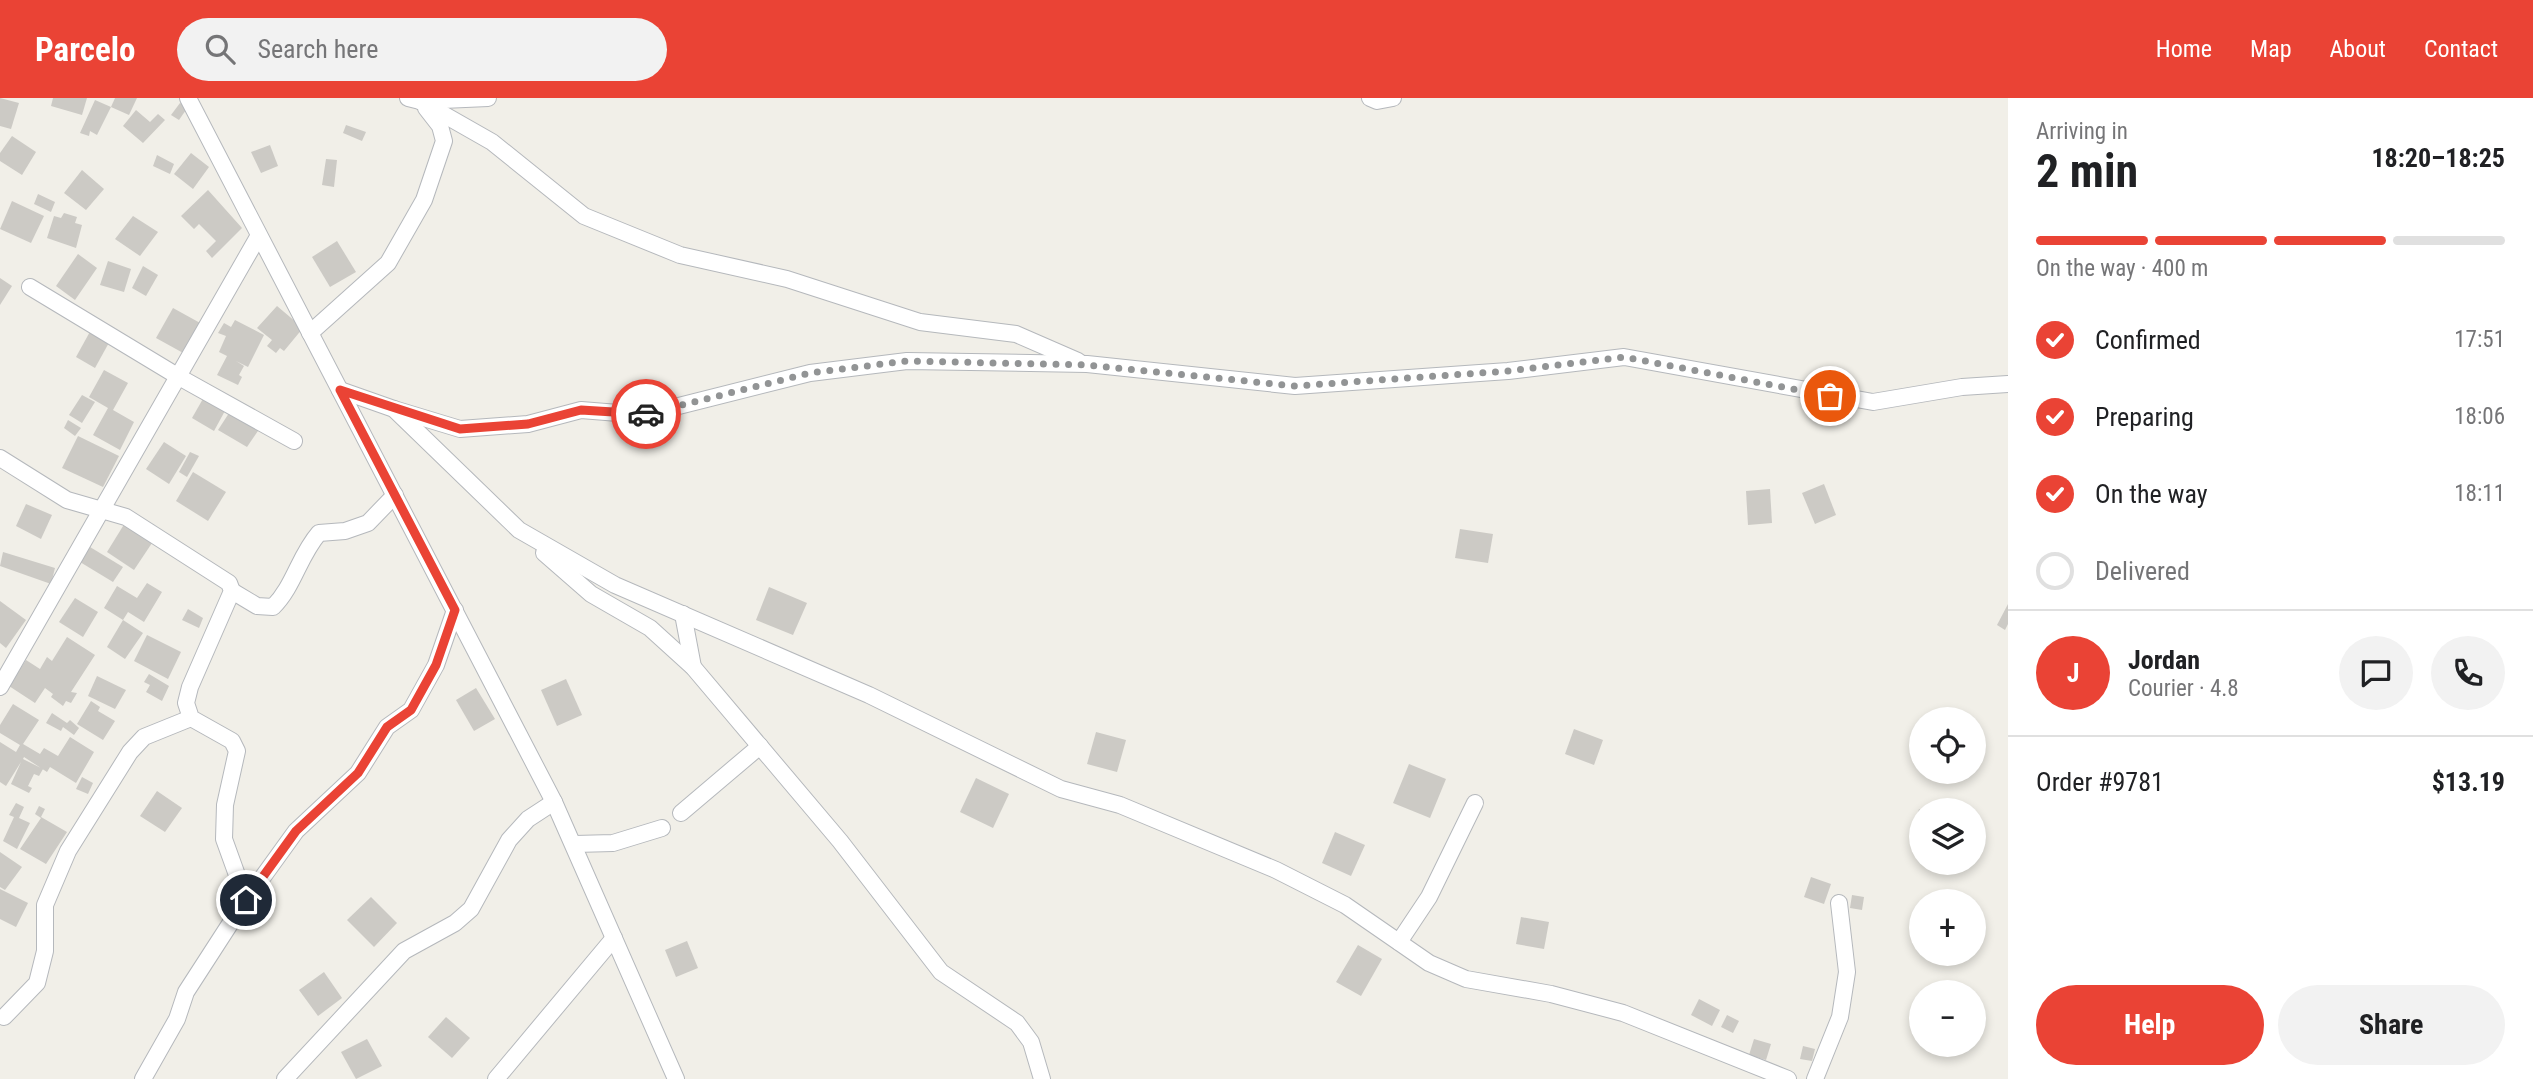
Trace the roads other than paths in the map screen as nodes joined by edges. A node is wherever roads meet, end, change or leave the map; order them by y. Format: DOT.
graph roads {
  1 [pos="188,98"];
  2 [pos="488,98"];
  3 [pos="1370,98"];
  4 [pos="1394,98"];
  5 [pos="414,100"];
  6 [pos="258,237"];
  7 [pos="30,287"];
  8 [pos="310,333"];
  9 [pos="1087,365"];
  10 [pos="179,377"];
  11 [pos="2008,384"];
  12 [pos="340,390"];
  13 [pos="394,409"];
  14 [pos="293,441"];
  15 [pos="0,458"];
  16 [pos="395,495"];
  17 [pos="101,511"];
  18 [pos="519,530"];
  19 [pos="232,591"];
  20 [pos="455,610"];
  21 [pos="683,614"];
  22 [pos="693,667"];
  23 [pos="0,687"];
  24 [pos="191,718"];
  25 [pos="760,746"];
  26 [pos="554,802"];
  27 [pos="1475,803"];
  28 [pos="681,813"];
  29 [pos="662,828"];
  30 [pos="575,844"];
  31 [pos="246,900"];
  32 [pos="1839,903"];
  33 [pos="614,938"];
  34 [pos="1399,942"];
  35 [pos="4,1017"];
  36 [pos="672,1077"];
  37 [pos="143,1079"];
  38 [pos="285,1079"];
  39 [pos="496,1079"];
  40 [pos="1042,1079"];
  41 [pos="1788,1079"];
  42 [pos="1815,1079"];
  1 -- 6 [label="street"];
  2 -- 5 [label="street"];
  3 -- 4 [label="street"];
  5 -- 8 [label="street"];
  5 -- 9 [label="street"];
  6 -- 8 [label="street"];
  6 -- 10 [label="street"];
  7 -- 10 [label="street"];
  8 -- 12 [label="street"];
  9 -- 11 [label="street"];
  9 -- 13 [label="street"];
  10 -- 14 [label="street"];
  10 -- 17 [label="street"];
  12 -- 13 [label="street"];
  12 -- 16 [label="street"];
  13 -- 18 [label="street"];
  15 -- 17 [label="street"];
  16 -- 19 [label="street"];
  16 -- 20 [label="street"];
  17 -- 19 [label="street"];
  17 -- 23 [label="street"];
  18 -- 21 [label="street"];
  18 -- 22 [label="street"];
  19 -- 24 [label="street"];
  20 -- 26 [label="street"];
  20 -- 31 [label="street"];
  21 -- 22 [label="street"];
  21 -- 34 [label="street"];
  22 -- 25 [label="street"];
  24 -- 31 [label="street"];
  24 -- 35 [label="street"];
  25 -- 28 [label="street"];
  25 -- 40 [label="street"];
  26 -- 30 [label="street"];
  26 -- 38 [label="street"];
  27 -- 34 [label="street"];
  29 -- 30 [label="street"];
  30 -- 33 [label="street"];
  31 -- 37 [label="street"];
  32 -- 42 [label="street"];
  33 -- 36 [label="street"];
  33 -- 39 [label="street"];
  34 -- 41 [label="street"];
}
